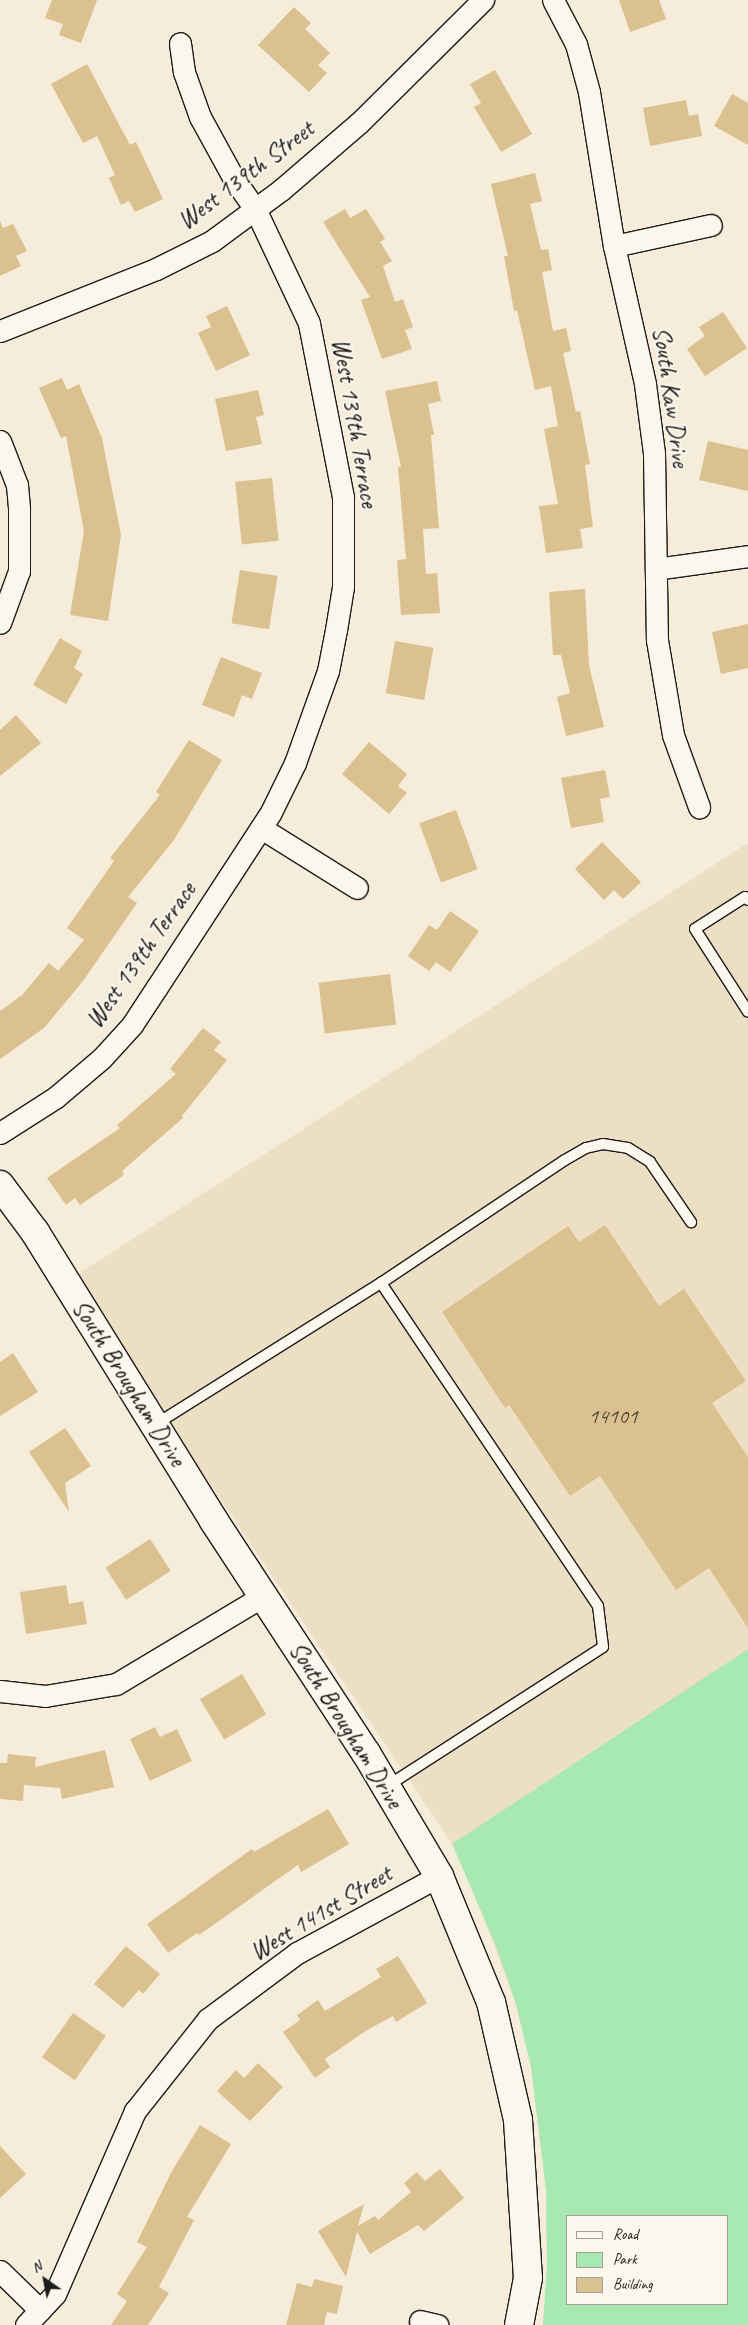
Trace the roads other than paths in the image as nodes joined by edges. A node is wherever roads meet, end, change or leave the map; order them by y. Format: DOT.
graph roads {
  1 [pos="484,0"];
  2 [pos="553,0"];
  3 [pos="180,43"];
  4 [pos="256,209"];
  5 [pos="711,225"];
  6 [pos="614,246"];
  7 [pos="0,331"];
  8 [pos="0,441"];
  9 [pos="748,556"];
  10 [pos="656,569"];
  11 [pos="0,623"];
  12 [pos="699,807"];
  13 [pos="261,828"];
  14 [pos="357,888"];
  15 [pos="748,900"];
  16 [pos="748,1012"];
  17 [pos="0,1133"];
  18 [pos="0,1185"];
  19 [pos="691,1222"];
  20 [pos="381,1283"];
  21 [pos="156,1424"];
  22 [pos="263,1596"];
  23 [pos="0,1691"];
  24 [pos="386,1787"];
  25 [pos="439,1876"];
  26 [pos="0,2271"];
  27 [pos="33,2318"];
  28 [pos="519,2325"];
  1 -- 4 [label="street, West 139th Street"];
  2 -- 6 [label="street, South Kaw Drive"];
  3 -- 4 [label="street, West 139th Terrace"];
  4 -- 7 [label="street, West 139th Street"];
  4 -- 13 [label="street, West 139th Terrace"];
  5 -- 6 [label="street"];
  6 -- 10 [label="street, South Kaw Drive"];
  8 -- 11 [label="street"];
  9 -- 10 [label="street"];
  10 -- 12 [label="street, South Kaw Drive"];
  13 -- 14 [label="street"];
  13 -- 17 [label="street, West 139th Terrace"];
  15 -- 16 [label="lane"];
  18 -- 21 [label="street, South Brougham Drive"];
  19 -- 20 [label="lane"];
  20 -- 21 [label="lane"];
  20 -- 24 [label="lane"];
  21 -- 22 [label="street, South Brougham Drive"];
  22 -- 23 [label="street"];
  22 -- 24 [label="street, South Brougham Drive"];
  24 -- 25 [label="street, South Brougham Drive"];
  25 -- 27 [label="street, West 141st Street"];
  25 -- 28 [label="street, South Brougham Drive"];
  26 -- 27 [label="street"];
}
